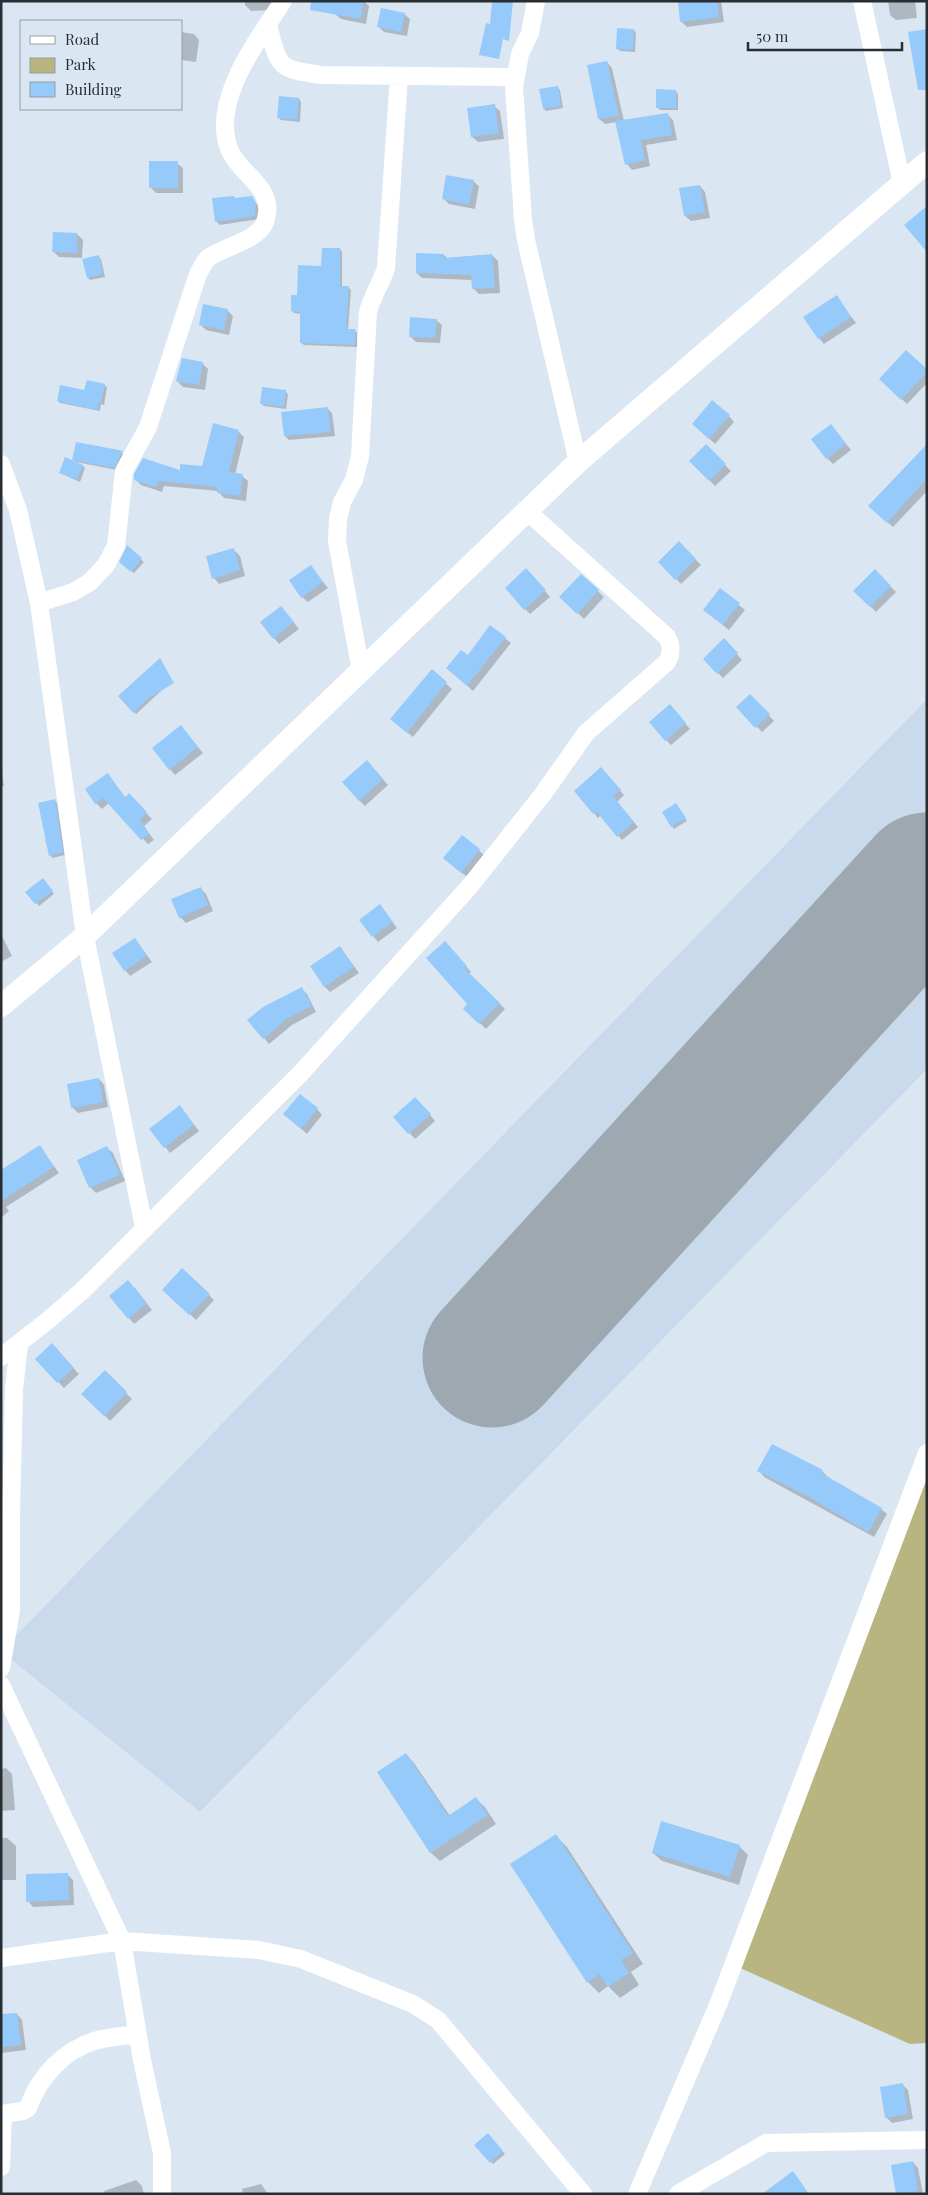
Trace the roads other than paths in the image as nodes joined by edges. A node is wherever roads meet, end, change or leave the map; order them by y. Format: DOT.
graph roads {
  1 [pos="283,1"];
  2 [pos="536,1"];
  3 [pos="862,1"];
  4 [pos="268,25"];
  5 [pos="399,76"];
  6 [pos="515,77"];
  7 [pos="927,162"];
  8 [pos="902,182"];
  9 [pos="578,462"];
  10 [pos="1,464"];
  11 [pos="527,511"];
  12 [pos="38,603"];
  13 [pos="361,670"];
  14 [pos="85,936"];
  15 [pos="1,1006"];
  16 [pos="144,1227"];
  17 [pos="19,1342"];
  18 [pos="1,1357"];
  19 [pos="927,1453"];
  20 [pos="1,1668"];
  21 [pos="1,1685"];
  22 [pos="122,1941"];
  23 [pos="1,1958"];
  24 [pos="137,2034"];
  25 [pos="2,2114"];
  26 [pos="927,2140"];
  27 [pos="1,2167"];
  28 [pos="162,2194"];
  29 [pos="583,2194"];
  30 [pos="637,2194"];
  31 [pos="678,2194"];
  1 -- 4 [label="street"];
  2 -- 6 [label="street"];
  3 -- 8 [label="street"];
  4 -- 5 [label="street"];
  4 -- 12 [label="street"];
  5 -- 6 [label="street"];
  5 -- 13 [label="street"];
  6 -- 9 [label="street"];
  7 -- 8 [label="street"];
  8 -- 9 [label="street"];
  9 -- 11 [label="street"];
  10 -- 12 [label="street"];
  11 -- 13 [label="street"];
  11 -- 16 [label="street"];
  12 -- 14 [label="street"];
  13 -- 14 [label="street"];
  14 -- 15 [label="street"];
  14 -- 16 [label="street"];
  16 -- 17 [label="street"];
  17 -- 18 [label="street"];
  17 -- 20 [label="street"];
  19 -- 30 [label="street"];
  21 -- 22 [label="street"];
  22 -- 23 [label="street"];
  22 -- 24 [label="street"];
  22 -- 29 [label="street"];
  24 -- 25 [label="street"];
  24 -- 28 [label="street"];
  25 -- 27 [label="street"];
  26 -- 31 [label="street"];
}
